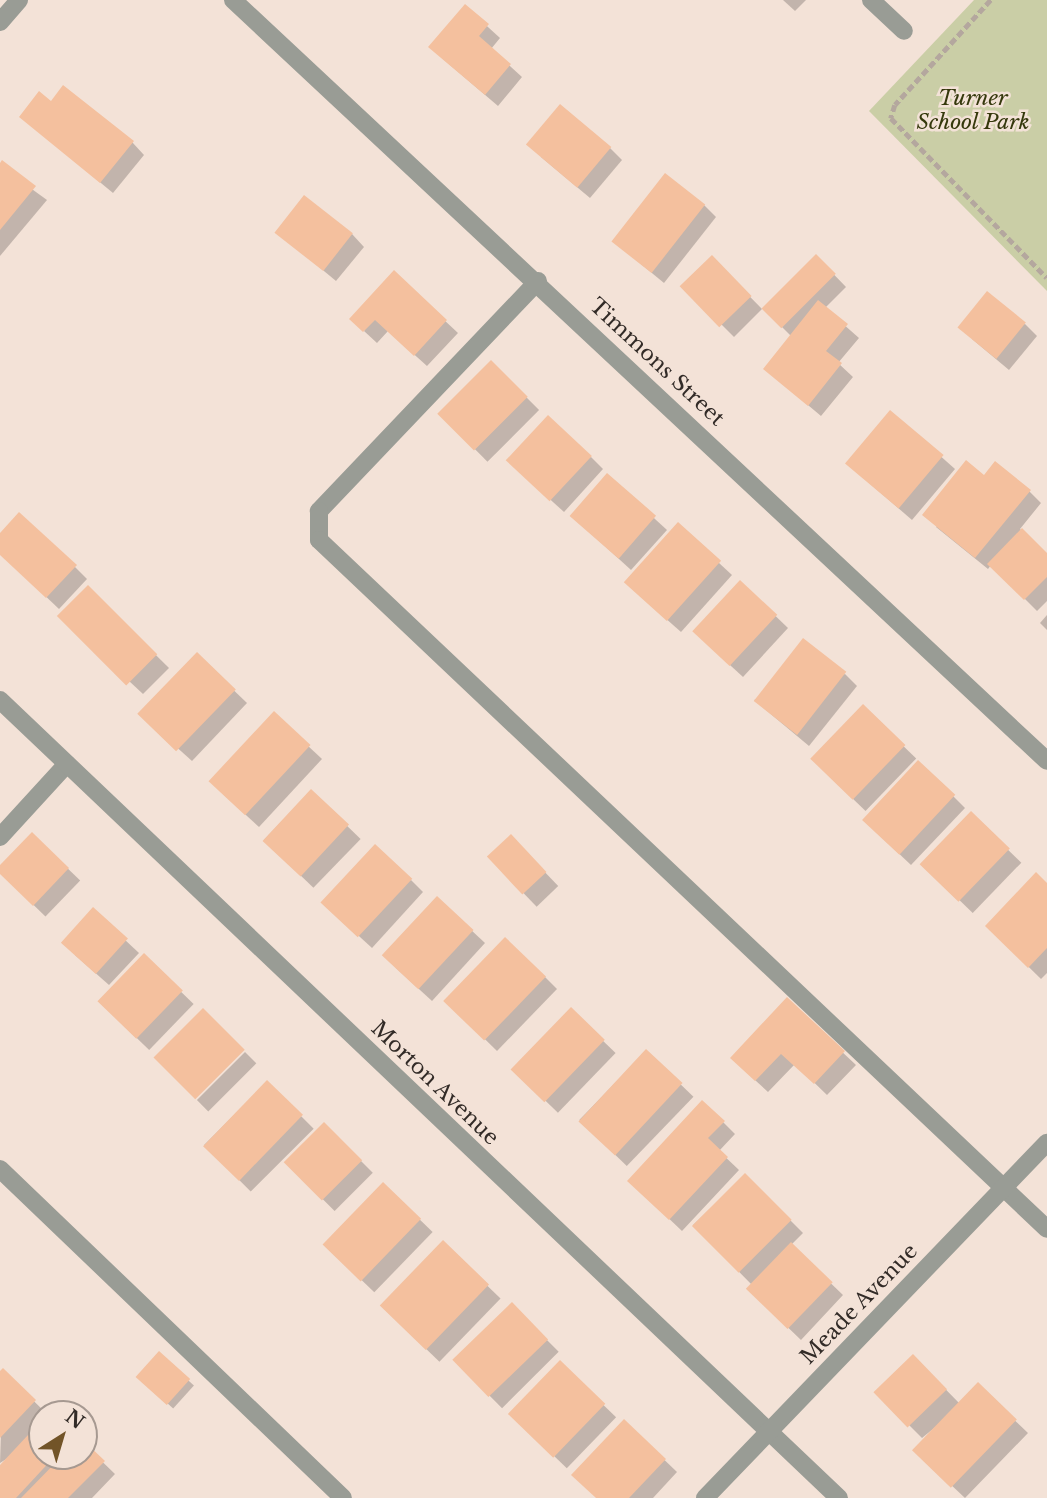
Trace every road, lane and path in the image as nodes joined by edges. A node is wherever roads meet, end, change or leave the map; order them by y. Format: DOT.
graph roads {
  1 [pos="19,0"];
  2 [pos="233,0"];
  3 [pos="871,0"];
  4 [pos="991,0"];
  5 [pos="0,22"];
  6 [pos="904,32"];
  7 [pos="1047,278"];
  8 [pos="538,281"];
  9 [pos="0,700"];
  10 [pos="1047,761"];
  11 [pos="67,764"];
  12 [pos="0,837"];
  13 [pos="1047,1143"];
  14 [pos="0,1169"];
  15 [pos="1004,1186"];
  16 [pos="1047,1229"];
  17 [pos="767,1431"];
  18 [pos="343,1498"];
  19 [pos="705,1498"];
  20 [pos="839,1498"];
  1 -- 5 [label="street"];
  2 -- 8 [label="street, Timmons Street"];
  3 -- 6 [label="street"];
  4 -- 7 [label="path"];
  8 -- 10 [label="street, Timmons Street"];
  8 -- 15 [label="street"];
  9 -- 11 [label="street, Morton Avenue"];
  11 -- 12 [label="street"];
  11 -- 17 [label="street, Morton Avenue"];
  13 -- 15 [label="street, Meade Avenue"];
  14 -- 18 [label="street"];
  15 -- 16 [label="street"];
  15 -- 17 [label="street, Meade Avenue"];
  17 -- 19 [label="street, Meade Avenue"];
  17 -- 20 [label="street, Morton Avenue"];
}
